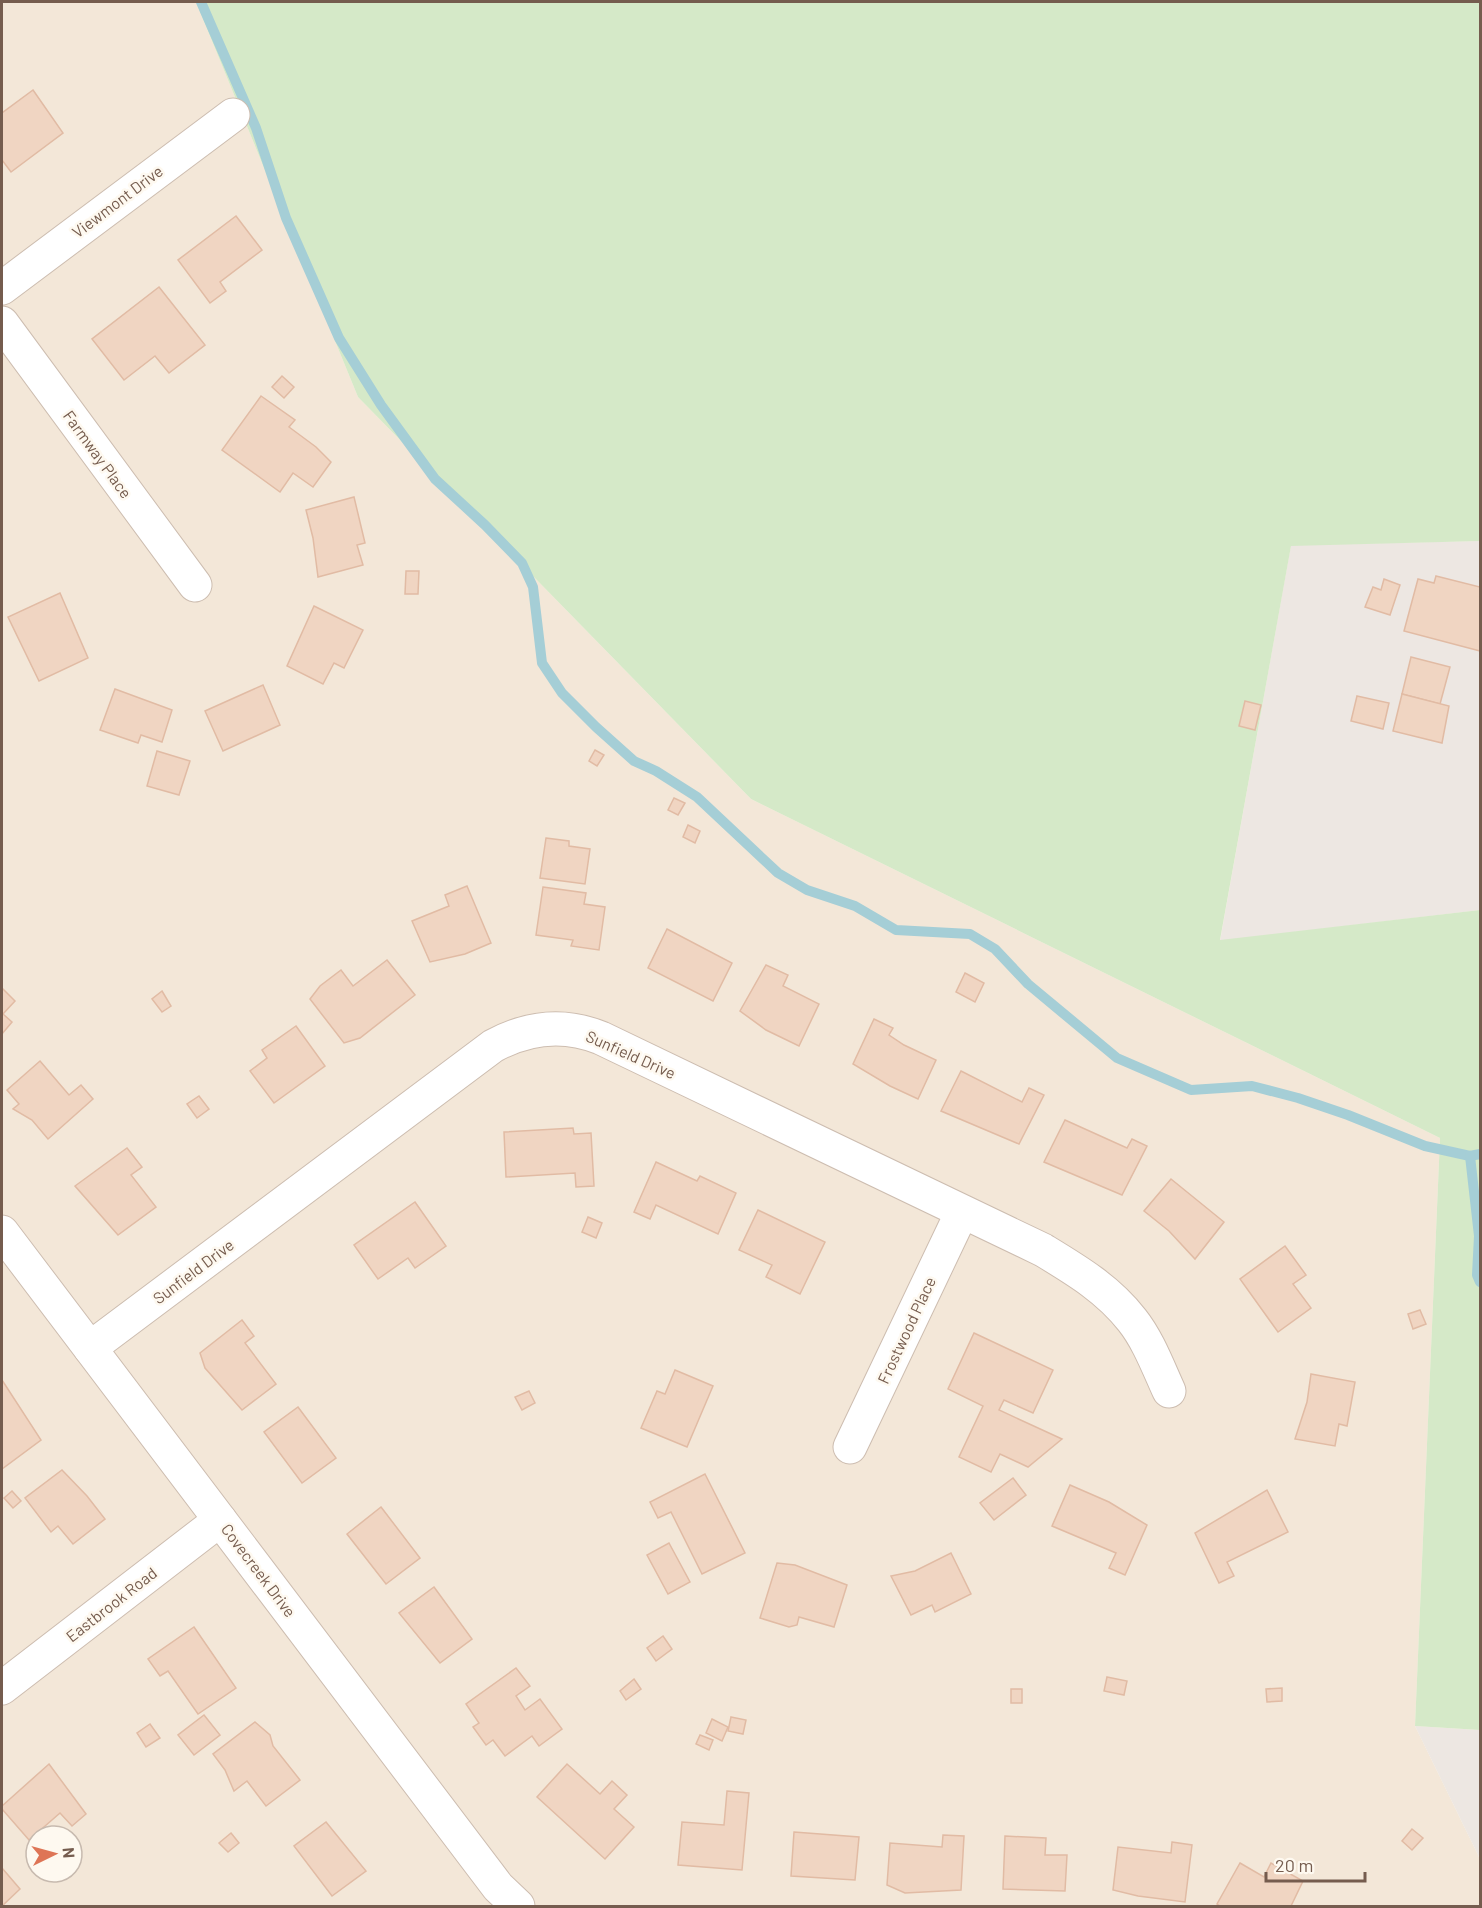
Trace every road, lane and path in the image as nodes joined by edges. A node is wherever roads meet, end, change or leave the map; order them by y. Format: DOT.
graph roads {
  1 [pos="233,115"];
  2 [pos="2,288"];
  3 [pos="2,323"];
  4 [pos="195,585"];
  5 [pos="962,1212"];
  6 [pos="2,1232"];
  7 [pos="90,1348"];
  8 [pos="1169,1391"];
  9 [pos="850,1448"];
  10 [pos="220,1520"];
  11 [pos="2,1688"];
  12 [pos="518,1906"];
  1 -- 2 [label="street, Viewmont Drive"];
  3 -- 4 [label="street, Farmway Place"];
  5 -- 7 [label="street, Sunfield Drive"];
  5 -- 8 [label="street, Sunfield Drive"];
  5 -- 9 [label="street, Frostwood Place"];
  6 -- 7 [label="street, Covecreek Drive"];
  7 -- 10 [label="street, Covecreek Drive"];
  10 -- 11 [label="street, Eastbrook Road"];
  10 -- 12 [label="street, Covecreek Drive"];
}
